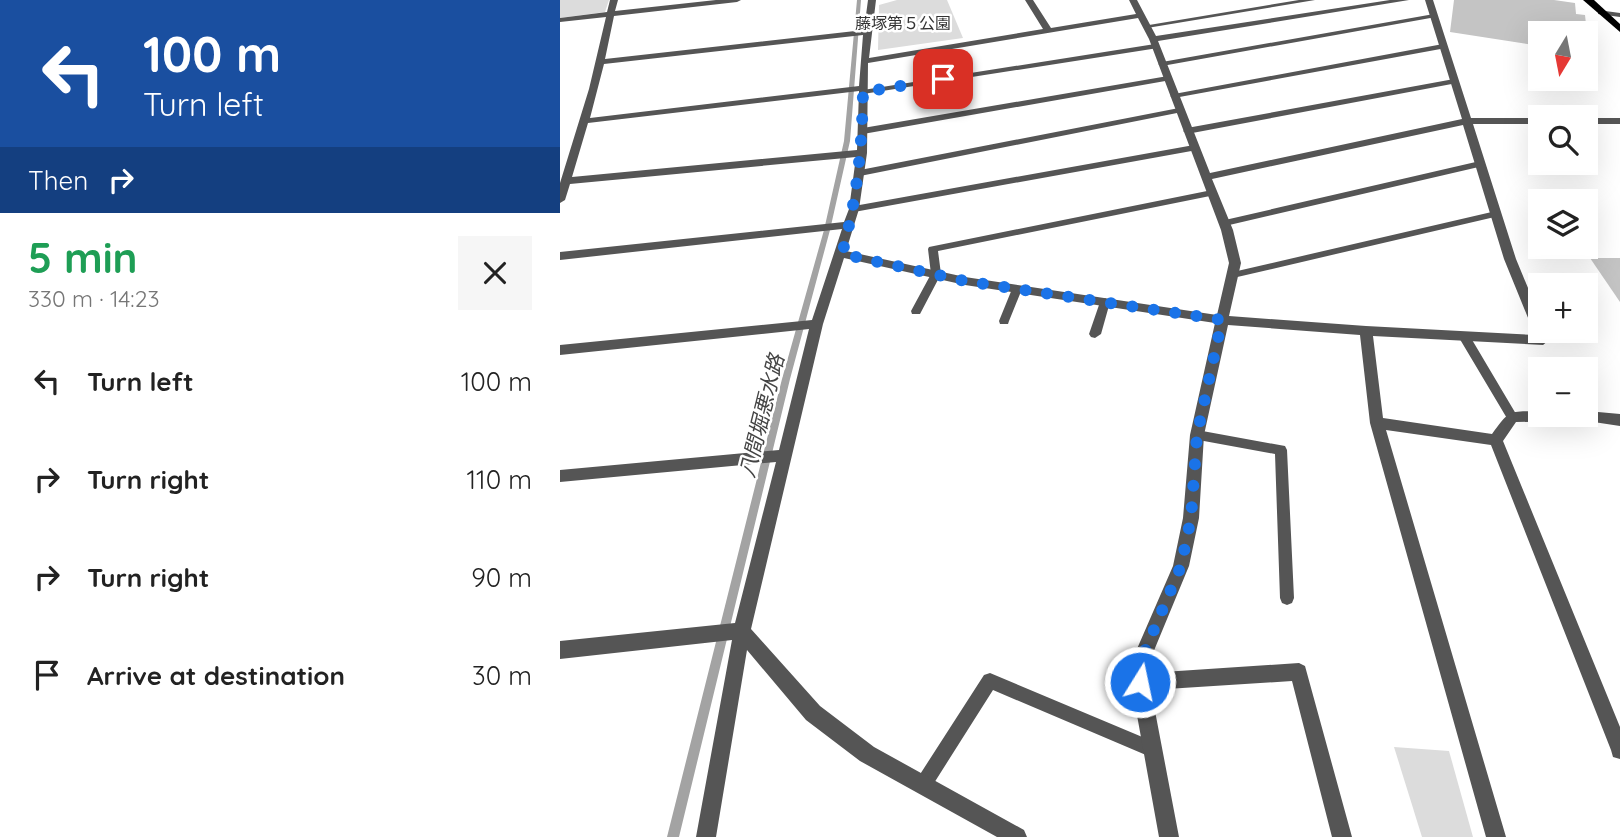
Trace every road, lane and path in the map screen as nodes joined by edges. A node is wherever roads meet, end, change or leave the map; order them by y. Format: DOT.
graph roads {
  1 [pos="614,0"];
  2 [pos="737,0"];
  3 [pos="885,0"];
  4 [pos="1029,0"];
  5 [pos="1133,0"];
  6 [pos="1312,0"];
  7 [pos="1405,0"];
  8 [pos="1429,0"];
  9 [pos="1588,0"];
  10 [pos="872,1"];
  11 [pos="1601,12"];
  12 [pos="609,15"];
  13 [pos="1142,15"];
  14 [pos="1620,15"];
  15 [pos="1434,16"];
  16 [pos="560,20"];
  17 [pos="1147,26"];
  18 [pos="1620,29"];
  19 [pos="1048,30"];
  20 [pos="868,32"];
  21 [pos="1154,42"];
  22 [pos="1443,46"];
  23 [pos="864,61"];
  24 [pos="600,62"];
  25 [pos="1162,64"];
  26 [pos="1168,78"];
  27 [pos="1454,81"];
  28 [pos="863,90"];
  29 [pos="1174,96"];
  30 [pos="1179,110"];
  31 [pos="585,121"];
  32 [pos="1467,121"];
  33 [pos="1528,121"];
  34 [pos="1598,121"];
  35 [pos="1620,121"];
  36 [pos="863,131"];
  37 [pos="1187,131"];
  38 [pos="1194,148"];
  39 [pos="862,153"];
  40 [pos="1480,164"];
  41 [pos="860,173"];
  42 [pos="1206,177"];
  43 [pos="566,181"];
  44 [pos="1212,193"];
  45 [pos="560,200"];
  46 [pos="855,209"];
  47 [pos="1496,214"];
  48 [pos="1225,223"];
  49 [pos="850,225"];
  50 [pos="842,254"];
  51 [pos="560,256"];
  52 [pos="936,275"];
  53 [pos="1233,275"];
  54 [pos="1017,289"];
  55 [pos="1105,302"];
  56 [pos="916,311"];
  57 [pos="1222,320"];
  58 [pos="1003,321"];
  59 [pos="817,324"];
  60 [pos="1366,331"];
  61 [pos="1094,334"];
  62 [pos="1464,336"];
  63 [pos="560,350"];
  64 [pos="1512,417"];
  65 [pos="1620,420"];
  66 [pos="1377,423"];
  67 [pos="1197,435"];
  68 [pos="1496,440"];
  69 [pos="786,456"];
  70 [pos="560,476"];
  71 [pos="1287,598"];
  72 [pos="742,631"];
  73 [pos="560,650"];
  74 [pos="1140,682"];
  75 [pos="1153,750"];
  76 [pos="1620,750"];
  77 [pos="923,785"];
  78 [pos="706,837"];
  79 [pos="1017,837"];
  80 [pos="1169,837"];
  81 [pos="1342,837"];
  82 [pos="1496,837"];
  1 -- 12 [label="street"];
  2 -- 12 [label="street"];
  3 -- 10 [label="street"];
  4 -- 19 [label="street"];
  5 -- 13 [label="street"];
  6 -- 17 [label="lane"];
  7 -- 21 [label="street"];
  8 -- 15 [label="street"];
  9 -- 11 [label="main road"];
  10 -- 20 [label="street"];
  11 -- 14 [label="street"];
  11 -- 18 [label="main road"];
  12 -- 16 [label="street"];
  12 -- 24 [label="street"];
  13 -- 17 [label="street"];
  13 -- 19 [label="street"];
  15 -- 22 [label="street"];
  15 -- 25 [label="lane"];
  17 -- 21 [label="street"];
  19 -- 23 [label="street"];
  20 -- 23 [label="street"];
  20 -- 24 [label="street"];
  21 -- 25 [label="street"];
  21 -- 28 [label="lane"];
  22 -- 27 [label="street"];
  22 -- 29 [label="lane"];
  23 -- 28 [label="street"];
  24 -- 31 [label="street"];
  25 -- 26 [label="street"];
  26 -- 29 [label="street"];
  26 -- 36 [label="lane"];
  27 -- 32 [label="street"];
  27 -- 37 [label="lane"];
  28 -- 31 [label="street"];
  28 -- 36 [label="street"];
  29 -- 30 [label="street"];
  30 -- 37 [label="street"];
  30 -- 41 [label="lane"];
  31 -- 43 [label="street"];
  32 -- 33 [label="street"];
  32 -- 40 [label="street"];
  32 -- 42 [label="street"];
  34 -- 35 [label="street"];
  36 -- 39 [label="street"];
  37 -- 38 [label="street"];
  38 -- 42 [label="street"];
  38 -- 46 [label="lane"];
  39 -- 41 [label="street"];
  39 -- 43 [label="street"];
  40 -- 47 [label="street"];
  40 -- 48 [label="lane"];
  41 -- 46 [label="street"];
  42 -- 44 [label="street"];
  43 -- 45 [label="street"];
  44 -- 48 [label="street"];
  44 -- 52 [label="lane"];
  46 -- 49 [label="street"];
  47 -- 53 [label="lane"];
  47 -- 62 [label="street"];
  48 -- 53 [label="street"];
  49 -- 50 [label="street"];
  49 -- 51 [label="street"];
  50 -- 52 [label="street"];
  50 -- 59 [label="street"];
  52 -- 54 [label="street"];
  52 -- 56 [label="lane"];
  53 -- 57 [label="street"];
  54 -- 55 [label="street"];
  54 -- 58 [label="lane"];
  55 -- 57 [label="street"];
  55 -- 61 [label="lane"];
  57 -- 60 [label="street"];
  57 -- 67 [label="street"];
  59 -- 63 [label="street"];
  59 -- 69 [label="street"];
  60 -- 62 [label="street"];
  60 -- 66 [label="street"];
  62 -- 64 [label="lane"];
  64 -- 65 [label="street"];
  64 -- 68 [label="street"];
  66 -- 68 [label="street"];
  66 -- 82 [label="street"];
  67 -- 71 [label="lane"];
  67 -- 74 [label="street"];
  68 -- 76 [label="street"];
  69 -- 70 [label="street"];
  69 -- 72 [label="street"];
  72 -- 73 [label="street"];
  72 -- 77 [label="street"];
  72 -- 78 [label="street"];
  74 -- 75 [label="street"];
  74 -- 81 [label="street"];
  75 -- 77 [label="lane"];
  75 -- 80 [label="street"];
  77 -- 79 [label="street"];
}
